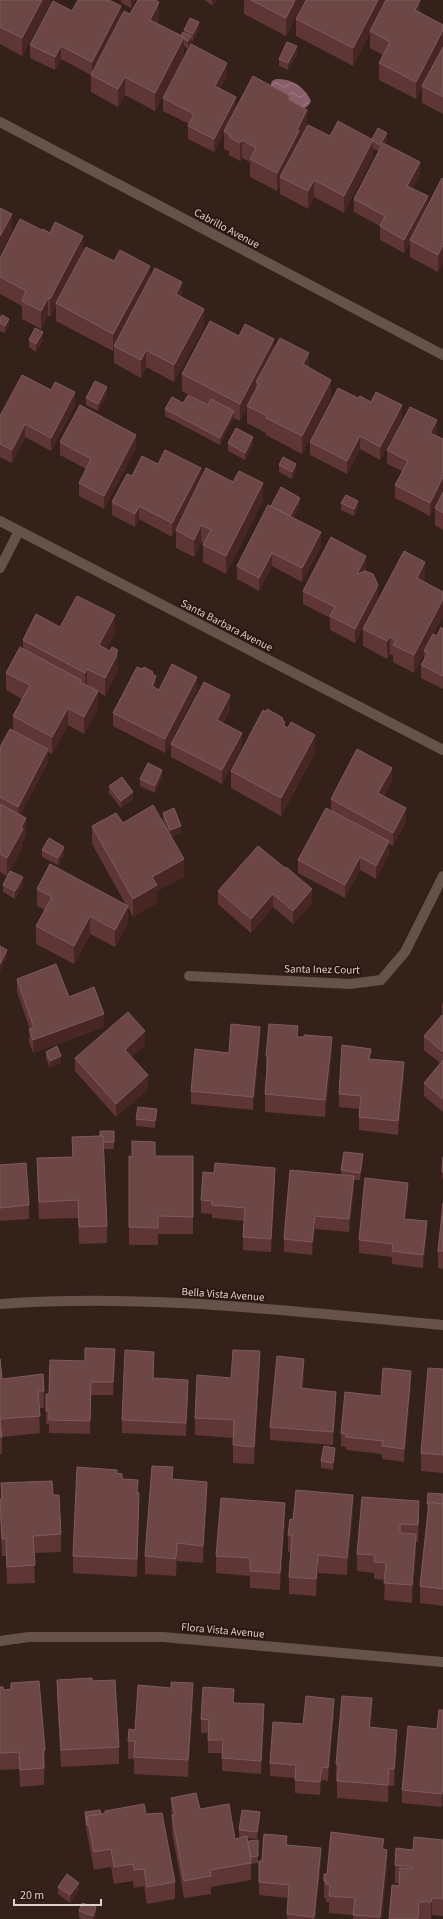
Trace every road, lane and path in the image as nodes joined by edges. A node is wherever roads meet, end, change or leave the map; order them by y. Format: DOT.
graph roads {
  1 [pos="0,122"];
  2 [pos="443,355"];
  3 [pos="0,521"];
  4 [pos="19,531"];
  5 [pos="0,568"];
  6 [pos="443,750"];
  7 [pos="443,876"];
  8 [pos="189,976"];
  9 [pos="0,1304"];
  10 [pos="443,1325"];
  11 [pos="0,1641"];
  12 [pos="443,1662"];
  1 -- 2 [label="street, Cabrillo Avenue"];
  3 -- 4 [label="street, Santa Barbara Avenue"];
  4 -- 5 [label="street"];
  4 -- 6 [label="street, Santa Barbara Avenue"];
  7 -- 8 [label="street, Santa Inez Court"];
  9 -- 10 [label="street, Bella Vista Avenue"];
  11 -- 12 [label="street, Flora Vista Avenue"];
}
